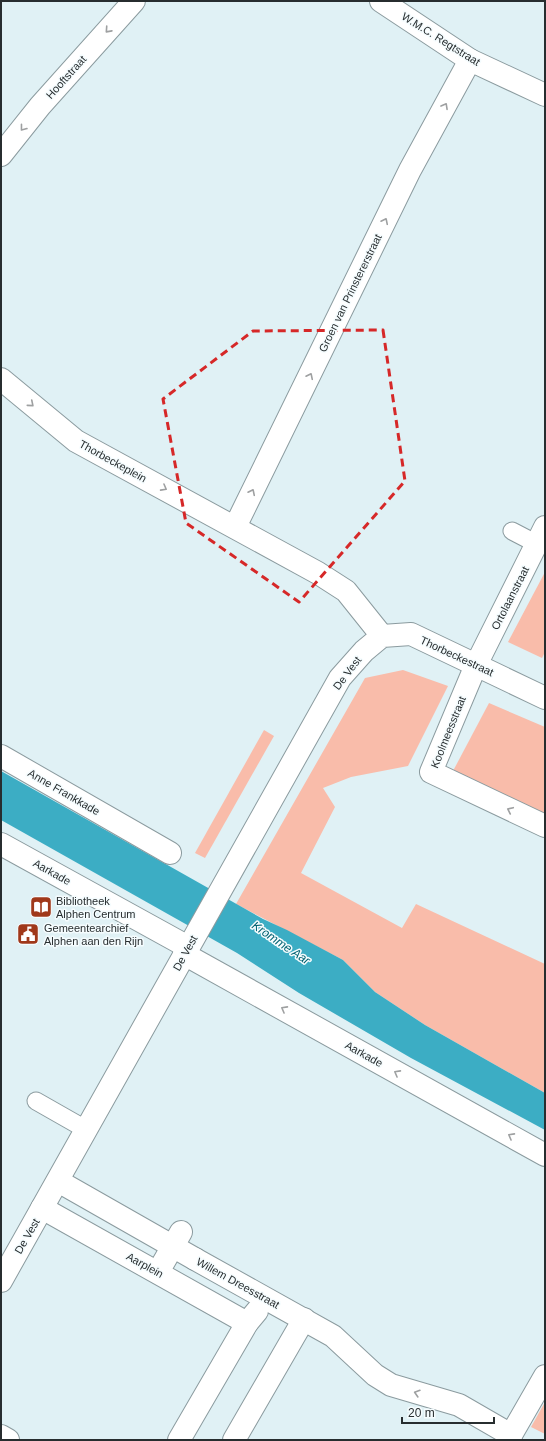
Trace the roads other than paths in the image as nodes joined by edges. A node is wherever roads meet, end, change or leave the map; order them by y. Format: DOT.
graph roads {
  1 [pos="134,1"];
  2 [pos="381,1"];
  3 [pos="470,60"];
  4 [pos="543,90"];
  5 [pos="1,155"];
  6 [pos="1,379"];
  7 [pos="235,527"];
  8 [pos="512,531"];
  9 [pos="542,536"];
  10 [pos="382,636"];
  11 [pos="476,665"];
  12 [pos="545,698"];
  13 [pos="1,756"];
  14 [pos="545,826"];
  15 [pos="1,844"];
  16 [pos="170,853"];
  17 [pos="186,950"];
  18 [pos="36,1101"];
  19 [pos="87,1130"];
  20 [pos="545,1154"];
  21 [pos="58,1181"];
  22 [pos="42,1208"];
  23 [pos="177,1239"];
  24 [pos="158,1272"];
  25 [pos="1,1281"];
  26 [pos="268,1299"];
  27 [pos="304,1319"];
  28 [pos="247,1323"];
  29 [pos="545,1376"];
  30 [pos="1,1436"];
  31 [pos="511,1437"];
  32 [pos="8,1440"];
  33 [pos="179,1440"];
  34 [pos="234,1440"];
  1 -- 5 [label="street, Hooftstraat, one-way"];
  2 -- 3 [label="street, W.M.C. Regtstraat"];
  3 -- 4 [label="street, W.M.C. Regtstraat"];
  7 -- 3 [label="street, Groen van Prinstererstraat, one-way"];
  6 -- 7 [label="street, Thorbeckeplein, one-way"];
  7 -- 10 [label="street"];
  8 -- 9 [label="lane"];
  9 -- 11 [label="street, Ortolaanstraat"];
  10 -- 11 [label="street, Thorbeckestraat"];
  10 -- 17 [label="street, De Vest"];
  11 -- 12 [label="street, Thorbeckestraat"];
  14 -- 11 [label="street, Koolmeesstraat, one-way"];
  13 -- 16 [label="street, Anne Frankkade"];
  15 -- 17 [label="street, Aarkade"];
  17 -- 19 [label="street, De Vest"];
  20 -- 17 [label="street, Aarkade, one-way"];
  18 -- 19 [label="lane"];
  19 -- 21 [label="street, De Vest"];
  21 -- 22 [label="street, De Vest"];
  21 -- 23 [label="street, Willem Dreesstraat"];
  22 -- 24 [label="street, Aarplein"];
  22 -- 25 [label="street, De Vest"];
  23 -- 24 [label="street"];
  23 -- 26 [label="street, Willem Dreesstraat"];
  24 -- 28 [label="street, Aarplein"];
  26 -- 27 [label="street, Willem Dreesstraat"];
  26 -- 28 [label="street"];
  31 -- 27 [label="street, Willem Dreesstraat, one-way"];
  27 -- 34 [label="street"];
  28 -- 33 [label="street"];
  29 -- 31 [label="street"];
  30 -- 32 [label="street"];
}
